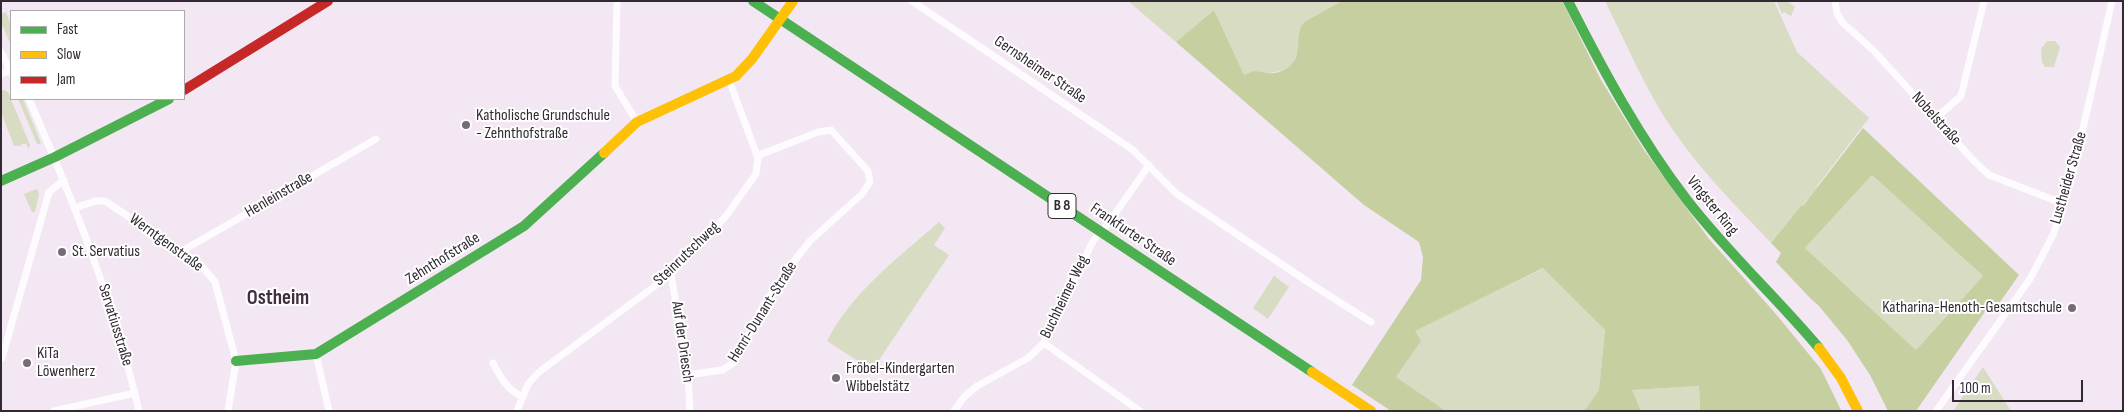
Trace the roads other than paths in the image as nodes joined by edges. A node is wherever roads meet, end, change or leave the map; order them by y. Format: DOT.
graph roads {
  1 [pos="328,1"];
  2 [pos="617,1"];
  3 [pos="753,1"];
  4 [pos="793,1"];
  5 [pos="912,1"];
  6 [pos="1568,1"];
  7 [pos="1835,1"];
  8 [pos="1984,1"];
  9 [pos="2112,1"];
  10 [pos="780,19"];
  11 [pos="1,52"];
  12 [pos="10,72"];
  13 [pos="1,74"];
  14 [pos="729,80"];
  15 [pos="185,89"];
  16 [pos="29,100"];
  17 [pos="167,100"];
  18 [pos="1936,118"];
  19 [pos="637,122"];
  20 [pos="376,139"];
  21 [pos="757,156"];
  22 [pos="55,157"];
  23 [pos="1149,165"];
  24 [pos="64,180"];
  25 [pos="1,181"];
  26 [pos="2064,204"];
  27 [pos="75,208"];
  28 [pos="1101,232"];
  29 [pos="182,250"];
  30 [pos="671,274"];
  31 [pos="1371,322"];
  32 [pos="1044,343"];
  33 [pos="316,354"];
  34 [pos="2,358"];
  35 [pos="236,361"];
  36 [pos="493,363"];
  37 [pos="688,375"];
  38 [pos="134,393"];
  39 [pos="523,397"];
  40 [pos="54,411"];
  41 [pos="139,411"];
  42 [pos="228,411"];
  43 [pos="329,411"];
  44 [pos="518,411"];
  45 [pos="690,411"];
  46 [pos="954,411"];
  47 [pos="1140,411"];
  48 [pos="1371,411"];
  49 [pos="1858,411"];
  50 [pos="1936,411"];
  1 -- 15 [label="main road"];
  2 -- 19 [label="street"];
  3 -- 10 [label="main road, Frankfurter Straße / B 8"];
  4 -- 10 [label="main road"];
  5 -- 23 [label="street, Gernsheimer Straße"];
  6 -- 49 [label="main road, Vingster Ring"];
  7 -- 18 [label="street, Nobelstraße"];
  8 -- 18 [label="street"];
  9 -- 26 [label="street, Lustheider Straße"];
  10 -- 14 [label="main road, Zehnthofstraße"];
  10 -- 28 [label="main road, Frankfurter Straße / B 8"];
  11 -- 12 [label="street"];
  12 -- 13 [label="street"];
  14 -- 19 [label="main road, Zehnthofstraße"];
  14 -- 21 [label="street"];
  16 -- 22 [label="street, Servatiusstraße"];
  17 -- 22 [label="main road"];
  18 -- 26 [label="street, Nobelstraße"];
  19 -- 33 [label="main road, Zehnthofstraße"];
  20 -- 29 [label="street, Henleinstraße"];
  21 -- 30 [label="street, Steinrutschweg"];
  21 -- 37 [label="street, Henri-Dunant-Straße"];
  22 -- 24 [label="street, Servatiusstraße"];
  22 -- 25 [label="main road"];
  23 -- 28 [label="street"];
  23 -- 31 [label="street, Gernsheimer Straße"];
  24 -- 27 [label="street, Servatiusstraße"];
  24 -- 34 [label="street"];
  26 -- 50 [label="street, Lustheider Straße"];
  27 -- 29 [label="street, Werntgenstraße"];
  27 -- 38 [label="street, Servatiusstraße"];
  28 -- 32 [label="street, Buchheimer Weg"];
  28 -- 48 [label="main road, Frankfurter Straße / B 8"];
  29 -- 35 [label="street, Werntgenstraße"];
  30 -- 37 [label="street, Auf der Driesch"];
  30 -- 39 [label="street, Steinrutschweg"];
  32 -- 46 [label="street, Buchheimer Weg"];
  32 -- 47 [label="street"];
  33 -- 35 [label="main road, Zehnthofstraße"];
  33 -- 43 [label="street"];
  35 -- 42 [label="street, Werntgenstraße"];
  36 -- 39 [label="street"];
  37 -- 45 [label="street, Auf der Driesch"];
  38 -- 40 [label="street"];
  38 -- 41 [label="street, Servatiusstraße"];
  39 -- 44 [label="street, Steinrutschweg"];
}
